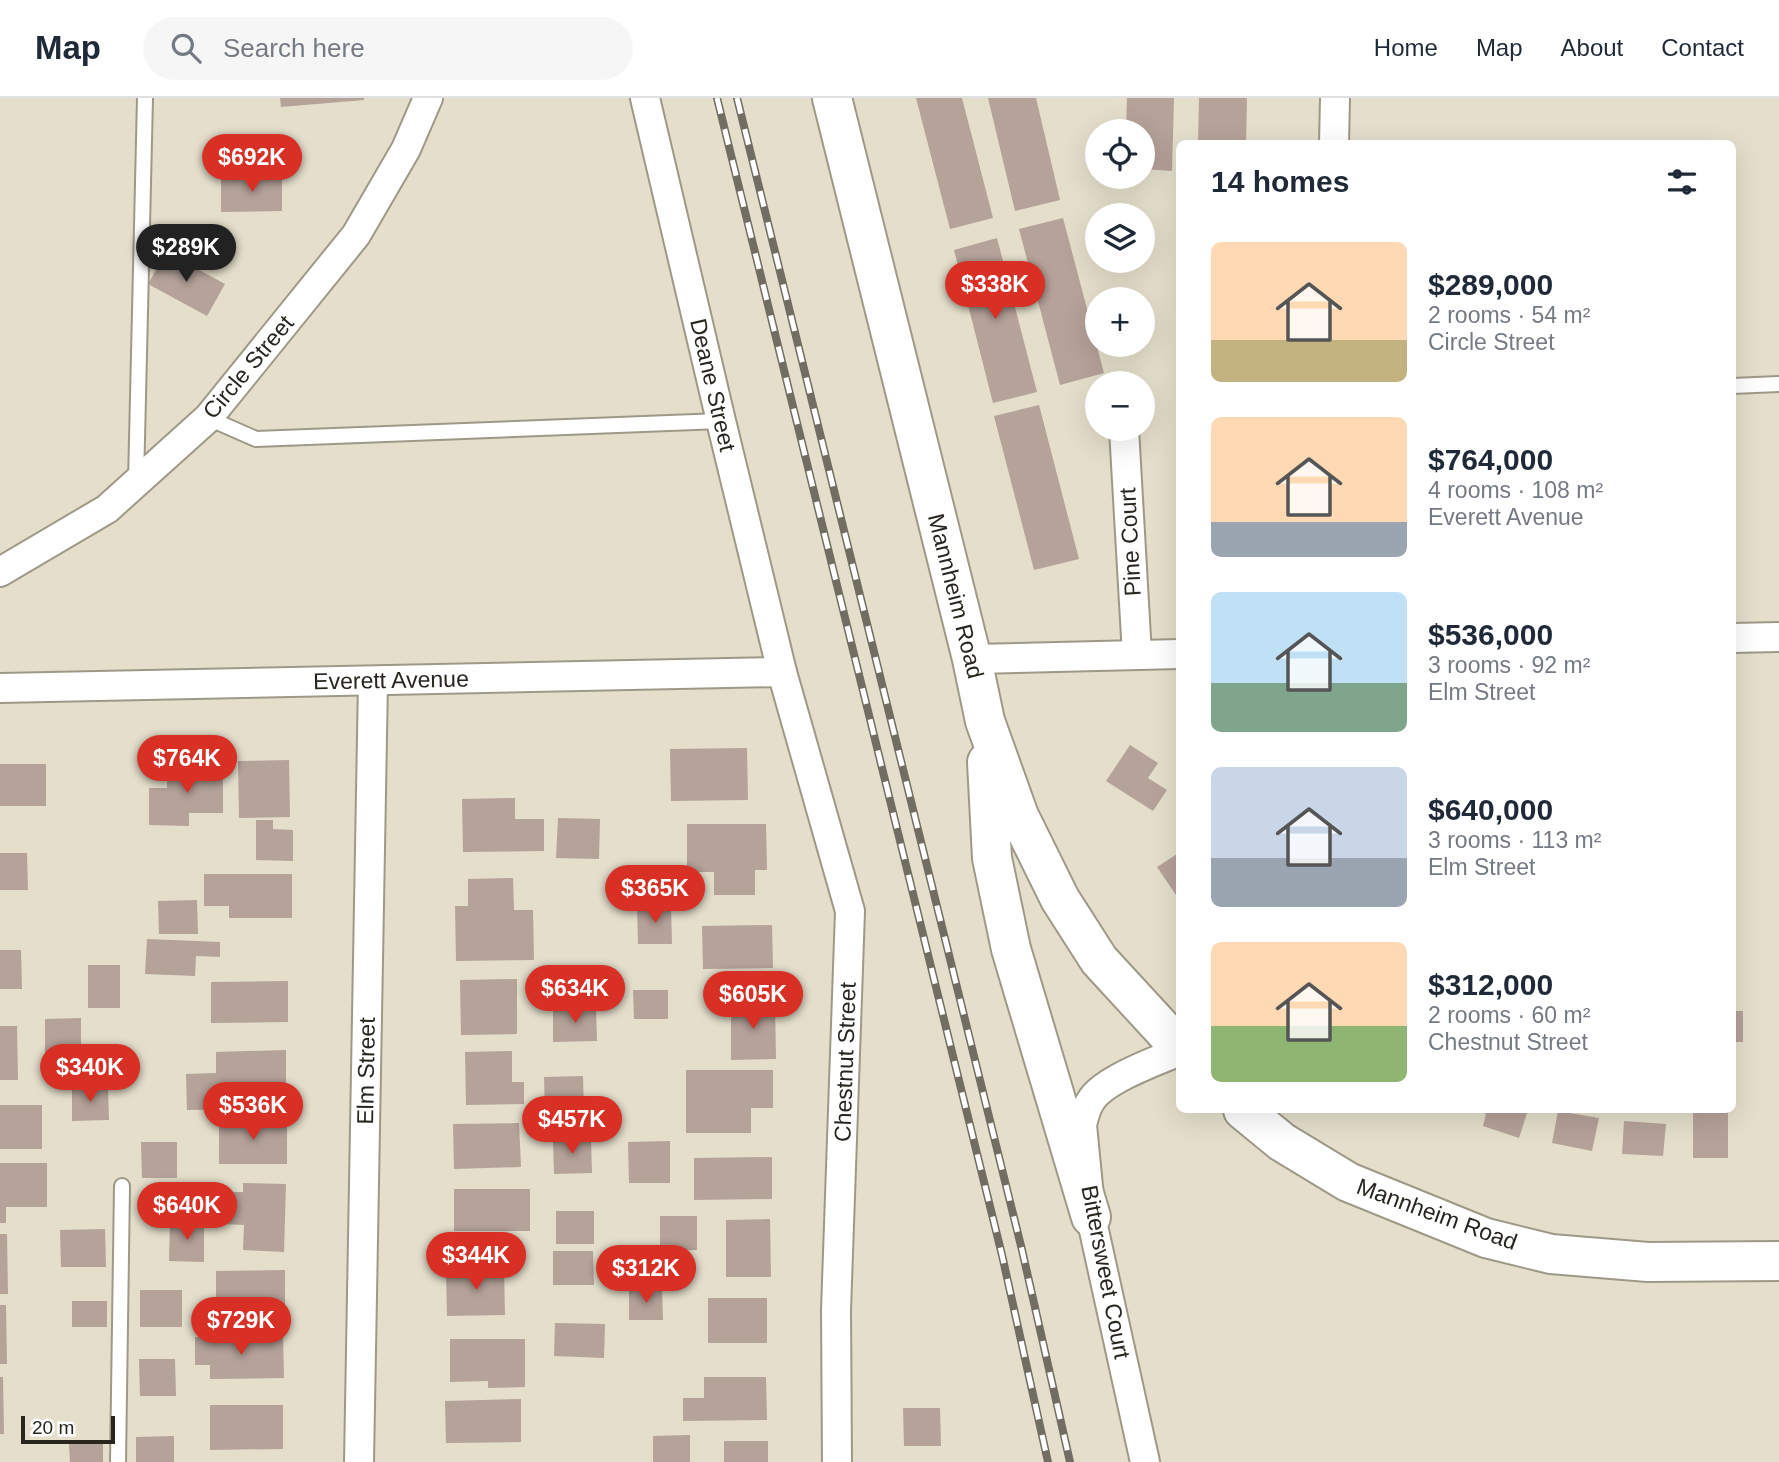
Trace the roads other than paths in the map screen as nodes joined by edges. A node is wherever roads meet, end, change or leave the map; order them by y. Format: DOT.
graph roads {
  1 [pos="145,98"];
  2 [pos="428,98"];
  3 [pos="645,98"];
  4 [pos="832,98"];
  5 [pos="1335,98"];
  6 [pos="1334,140"];
  7 [pos="1779,384"];
  8 [pos="1736,386"];
  9 [pos="208,418"];
  10 [pos="721,421"];
  11 [pos="1125,441"];
  12 [pos="135,484"];
  13 [pos="0,572"];
  14 [pos="1779,637"];
  15 [pos="1736,638"];
  16 [pos="1176,654"];
  17 [pos="1137,655"];
  18 [pos="972,659"];
  19 [pos="782,672"];
  20 [pos="373,681"];
  21 [pos="0,688"];
  22 [pos="985,721"];
  23 [pos="1176,1046"];
  24 [pos="1176,1052"];
  25 [pos="1247,1113"];
  26 [pos="122,1186"];
  27 [pos="1091,1217"];
  28 [pos="1779,1261"];
  29 [pos="118,1462"];
  30 [pos="359,1462"];
  31 [pos="837,1462"];
  32 [pos="1145,1462"];
  1 -- 12 [label="lane"];
  2 -- 9 [label="street, Circle Street"];
  3 -- 10 [label="street, Deane Street"];
  4 -- 18 [label="main road, Mannheim Road"];
  5 -- 6 [label="street"];
  7 -- 8 [label="lane"];
  9 -- 10 [label="lane"];
  9 -- 12 [label="street, Circle Street"];
  10 -- 19 [label="street, Deane Street"];
  11 -- 17 [label="street, Pine Court"];
  12 -- 13 [label="street, Circle Street"];
  14 -- 15 [label="street"];
  16 -- 17 [label="street"];
  17 -- 18 [label="street"];
  18 -- 22 [label="main road, Mannheim Road"];
  19 -- 20 [label="street, Everett Avenue"];
  19 -- 31 [label="street, Chestnut Street"];
  20 -- 21 [label="street, Everett Avenue"];
  20 -- 30 [label="street, Elm Street"];
  22 -- 23 [label="main road, Mannheim Road"];
  22 -- 27 [label="main road"];
  24 -- 27 [label="street, Bittersweet Court"];
  25 -- 28 [label="main road, Mannheim Road"];
  26 -- 29 [label="lane"];
  27 -- 32 [label="street, Bittersweet Court"];
}
